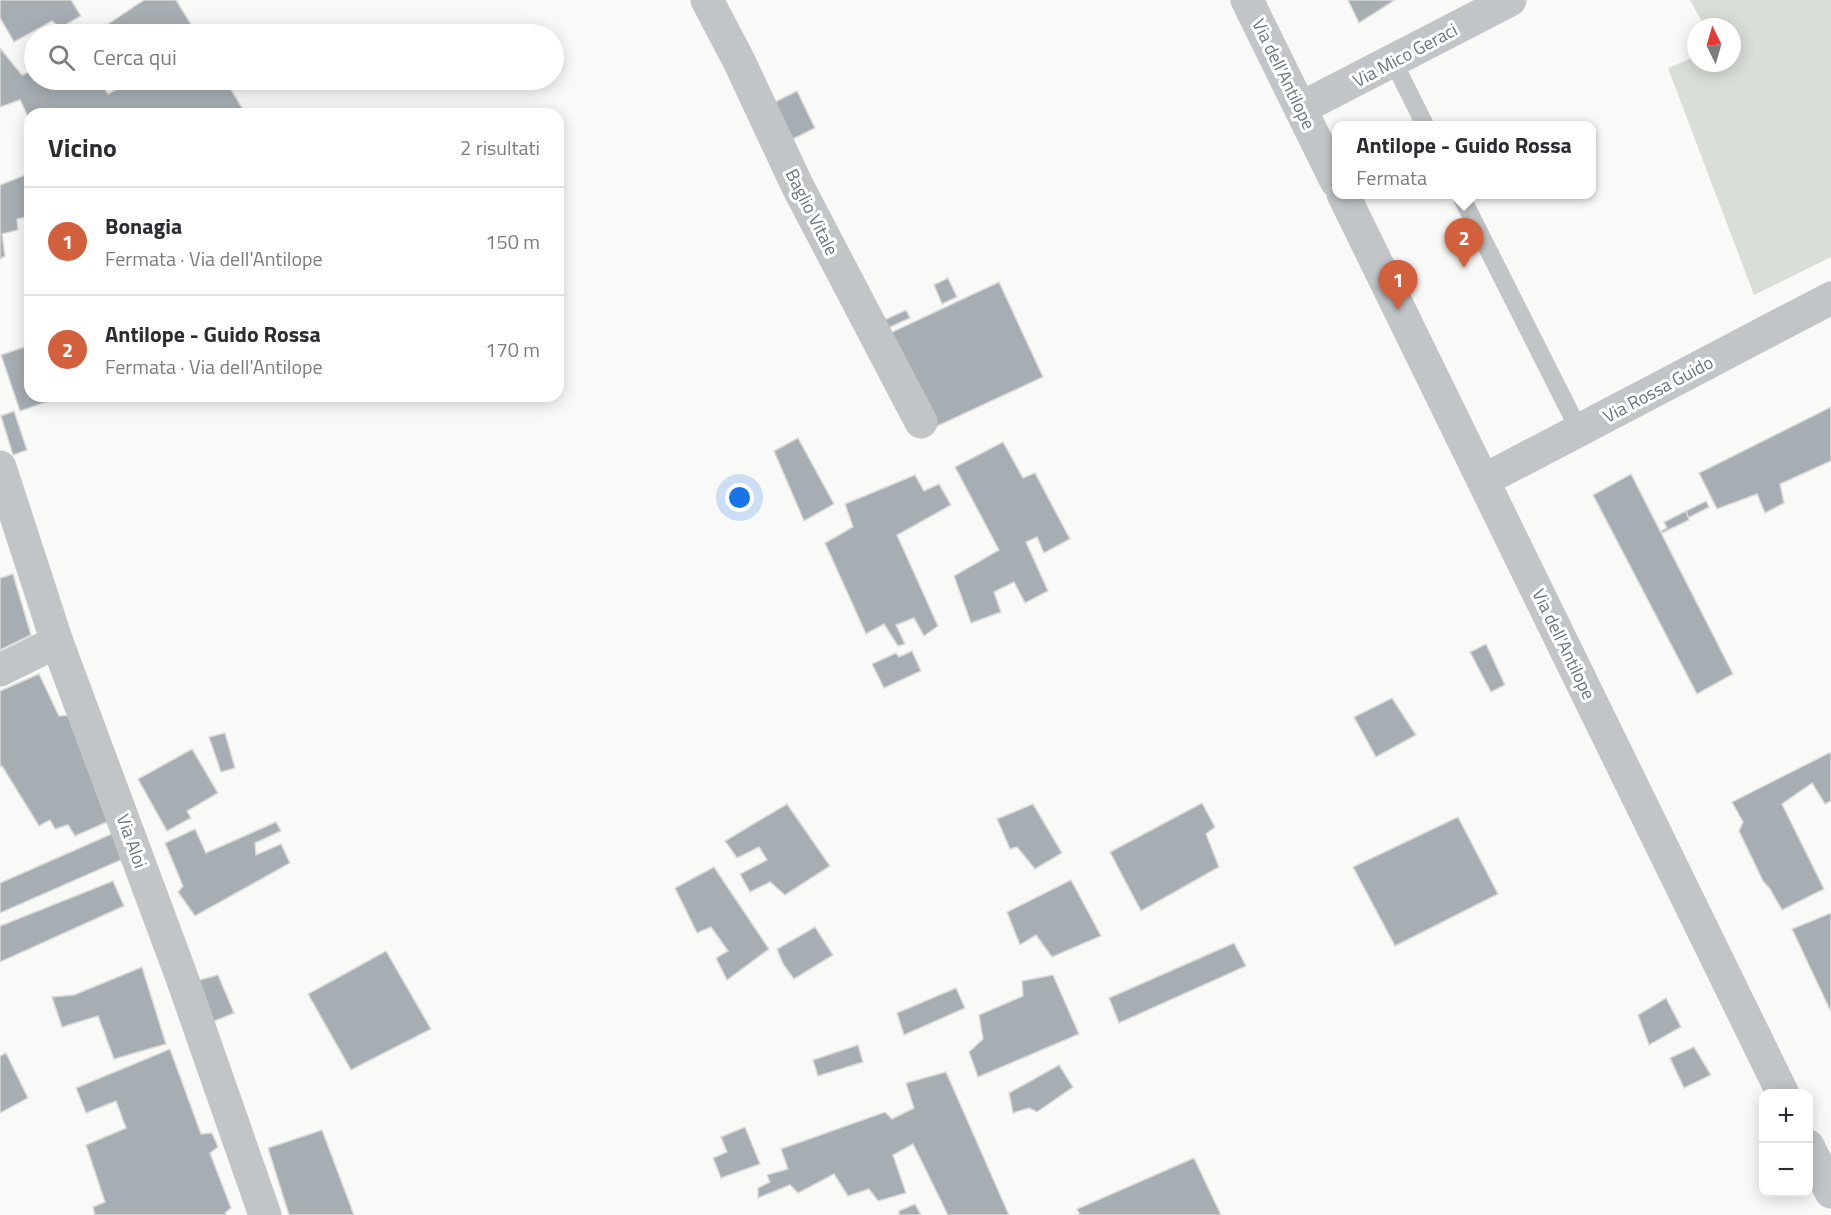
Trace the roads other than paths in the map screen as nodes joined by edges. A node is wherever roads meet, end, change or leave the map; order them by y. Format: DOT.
graph roads {
  1 [pos="707,0"];
  2 [pos="1247,0"];
  3 [pos="1510,0"];
  4 [pos="1393,61"];
  5 [pos="1300,108"];
  6 [pos="1423,121"];
  7 [pos="1332,173"];
  8 [pos="1345,199"];
  9 [pos="1462,199"];
  10 [pos="1831,298"];
  11 [pos="921,422"];
  12 [pos="1579,430"];
  13 [pos="0,467"];
  14 [pos="1484,480"];
  15 [pos="57,642"];
  16 [pos="0,670"];
  17 [pos="1781,1089"];
  18 [pos="1813,1154"];
  19 [pos="1831,1192"];
  20 [pos="265,1215"];
  1 -- 11 [label="street, Baglio Vitale"];
  2 -- 5 [label="street, Via dell'Antilope"];
  3 -- 4 [label="street, Via Mico Geraci"];
  4 -- 5 [label="street, Via Mico Geraci"];
  4 -- 6 [label="lane"];
  5 -- 7 [label="street, Via dell'Antilope"];
  8 -- 14 [label="street, Via dell'Antilope"];
  9 -- 12 [label="lane"];
  10 -- 12 [label="street, Via Rossa Guido"];
  12 -- 14 [label="street, Via Rossa Guido"];
  13 -- 15 [label="street, Via Aloi"];
  14 -- 17 [label="street, Via dell'Antilope"];
  15 -- 16 [label="street"];
  15 -- 20 [label="street, Via Aloi"];
  18 -- 19 [label="street"];
}
